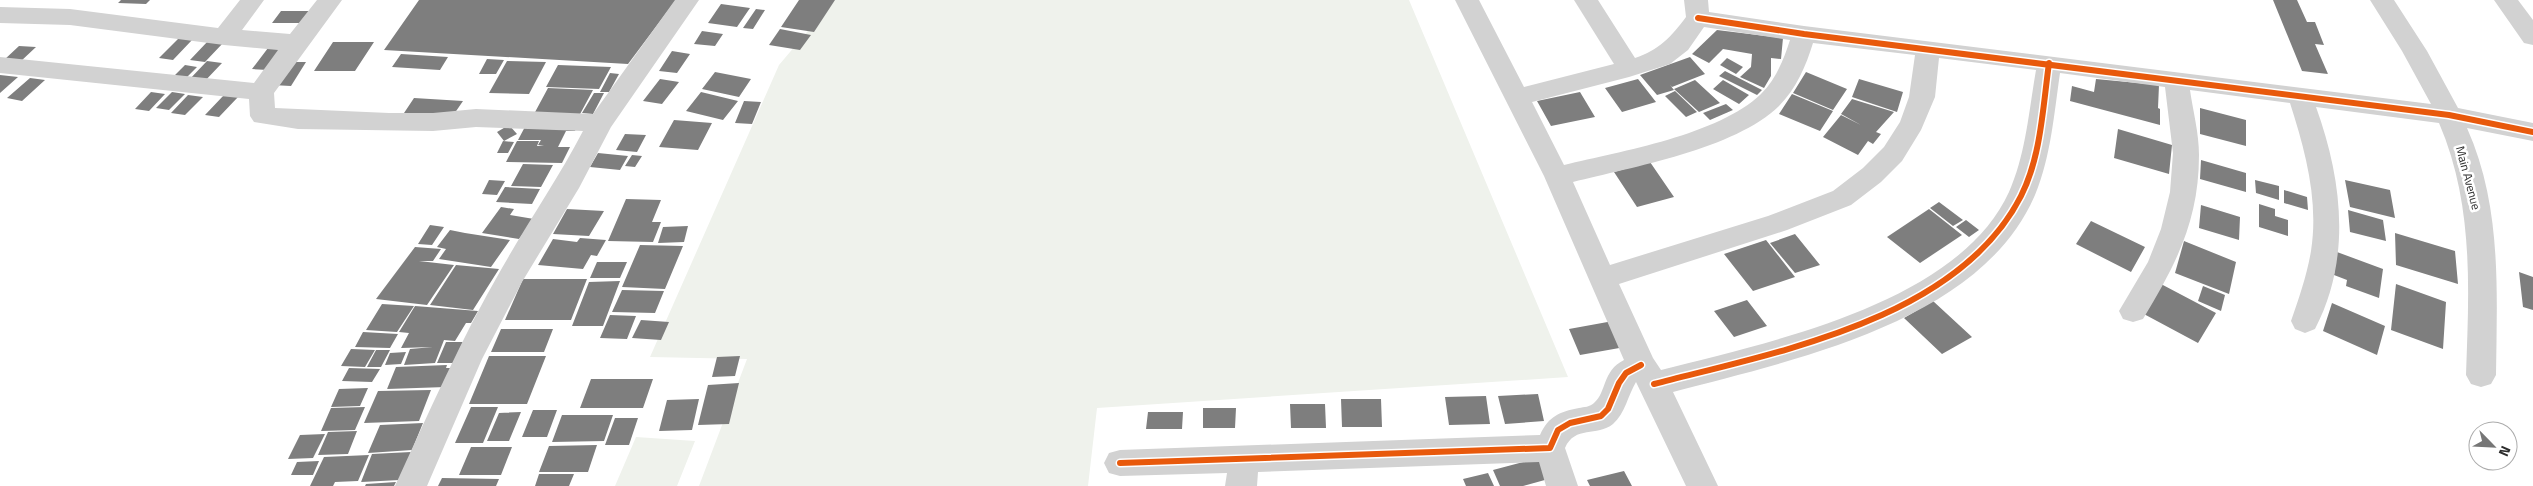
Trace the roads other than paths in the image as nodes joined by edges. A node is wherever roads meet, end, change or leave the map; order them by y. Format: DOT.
graph roads {
  1 [pos="252,0"];
  2 [pos="330,0"];
  3 [pos="686,0"];
  4 [pos="1467,0"];
  5 [pos="1586,0"];
  6 [pos="2382,0"];
  7 [pos="2506,0"];
  8 [pos="1697,9"];
  9 [pos="0,15"];
  10 [pos="1804,34"];
  11 [pos="224,37"];
  12 [pos="2533,37"];
  13 [pos="296,43"];
  14 [pos="1928,49"];
  15 [pos="2048,62"];
  16 [pos="0,65"];
  17 [pos="1630,69"];
  18 [pos="2176,79"];
  19 [pos="2300,96"];
  20 [pos="1518,97"];
  21 [pos="262,104"];
  22 [pos="2449,115"];
  23 [pos="600,123"];
  24 [pos="2533,132"];
  25 [pos="1557,176"];
  26 [pos="1603,278"];
  27 [pos="2133,311"];
  28 [pos="2305,321"];
  29 [pos="1647,374"];
  30 [pos="2481,376"];
  31 [pos="1550,448"];
  32 [pos="1120,463"];
  33 [pos="1242,473"];
  34 [pos="411,486"];
  35 [pos="1562,486"];
  36 [pos="1702,486"];
  1 -- 11 [label="street"];
  2 -- 13 [label="street"];
  3 -- 23 [label="street"];
  4 -- 20 [label="street"];
  5 -- 17 [label="street"];
  6 -- 22 [label="street, Main Avenue"];
  7 -- 12 [label="street"];
  8 -- 10 [label="street"];
  8 -- 17 [label="street"];
  9 -- 11 [label="street"];
  10 -- 14 [label="street"];
  10 -- 25 [label="street"];
  11 -- 13 [label="street"];
  13 -- 21 [label="street"];
  14 -- 15 [label="street"];
  14 -- 26 [label="street"];
  15 -- 18 [label="street"];
  15 -- 29 [label="street"];
  16 -- 21 [label="street"];
  17 -- 20 [label="street"];
  18 -- 19 [label="street"];
  18 -- 27 [label="street"];
  19 -- 22 [label="street"];
  19 -- 28 [label="street"];
  20 -- 25 [label="street"];
  21 -- 23 [label="street"];
  22 -- 24 [label="street"];
  22 -- 30 [label="street, Main Avenue"];
  23 -- 34 [label="street"];
  25 -- 26 [label="street"];
  26 -- 29 [label="street"];
  29 -- 31 [label="street"];
  29 -- 36 [label="street"];
  31 -- 33 [label="street"];
  31 -- 35 [label="street"];
  32 -- 33 [label="street"];
}
